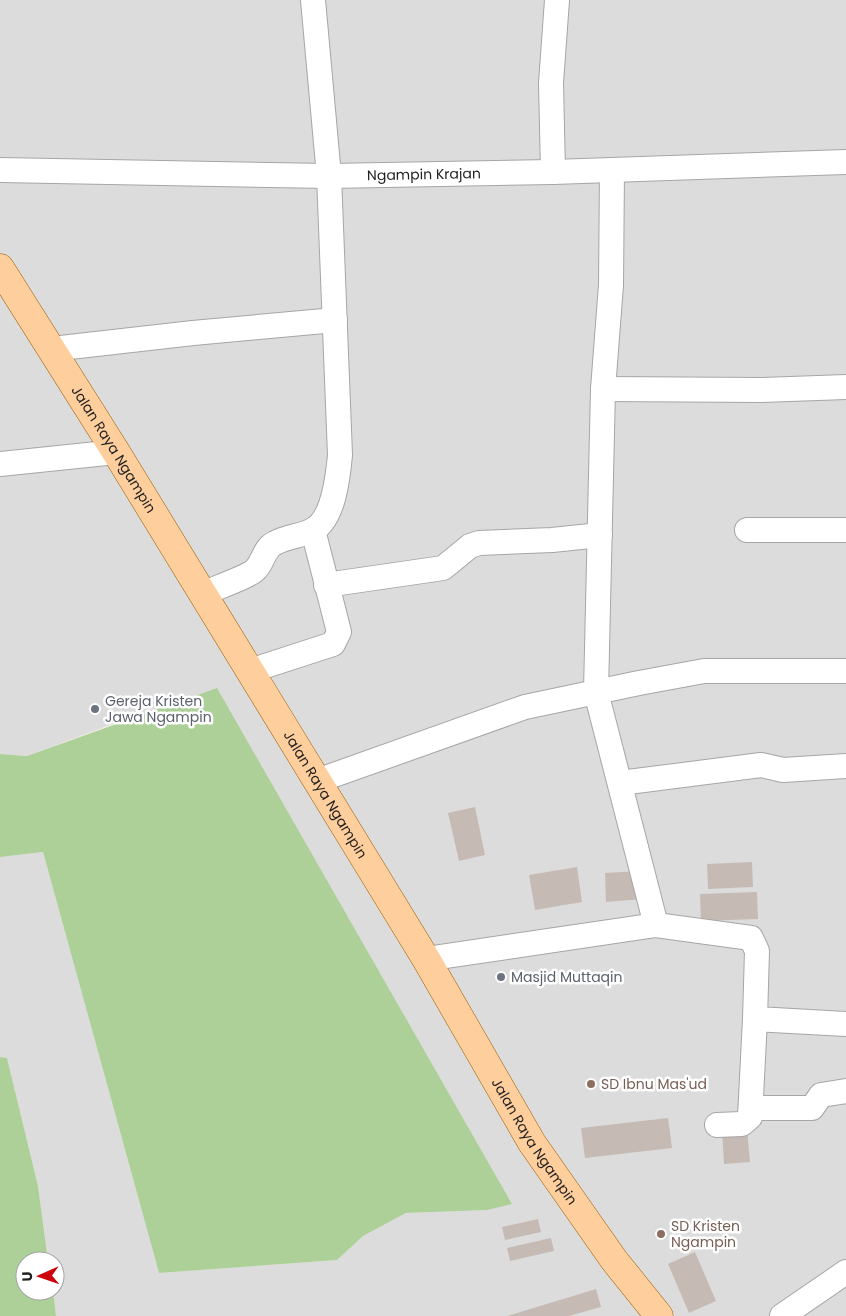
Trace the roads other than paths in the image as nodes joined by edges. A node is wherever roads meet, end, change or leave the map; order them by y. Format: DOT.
graph roads {
  1 [pos="312,0"];
  2 [pos="557,0"];
  3 [pos="846,162"];
  4 [pos="0,170"];
  5 [pos="612,170"];
  6 [pos="553,172"];
  7 [pos="329,176"];
  8 [pos="0,268"];
  9 [pos="335,320"];
  10 [pos="52,349"];
  11 [pos="846,386"];
  12 [pos="603,389"];
  13 [pos="116,452"];
  14 [pos="0,464"];
  15 [pos="313,530"];
  16 [pos="747,530"];
  17 [pos="846,530"];
  18 [pos="600,535"];
  19 [pos="326,585"];
  20 [pos="202,594"];
  21 [pos="250,671"];
  22 [pos="846,671"];
  23 [pos="596,692"];
  24 [pos="846,766"];
  25 [pos="317,781"];
  26 [pos="620,783"];
  27 [pos="656,926"];
  28 [pos="426,959"];
  29 [pos="755,1018"];
  30 [pos="846,1024"];
  31 [pos="846,1090"];
  32 [pos="751,1108"];
  33 [pos="717,1125"];
  34 [pos="846,1272"];
  35 [pos="659,1316"];
  36 [pos="782,1316"];
  1 -- 7 [label="street"];
  2 -- 6 [label="street"];
  3 -- 5 [label="street, Ngampin Krajan"];
  4 -- 7 [label="street, Ngampin Krajan"];
  5 -- 6 [label="street, Ngampin Krajan"];
  5 -- 12 [label="street"];
  6 -- 7 [label="street, Ngampin Krajan"];
  7 -- 9 [label="street"];
  8 -- 10 [label="main road, Jalan Raya Ngampin"];
  9 -- 10 [label="street"];
  9 -- 15 [label="street"];
  10 -- 13 [label="main road, Jalan Raya Ngampin"];
  11 -- 12 [label="street"];
  12 -- 18 [label="street"];
  13 -- 14 [label="street"];
  13 -- 20 [label="main road, Jalan Raya Ngampin"];
  15 -- 19 [label="street"];
  15 -- 20 [label="street"];
  16 -- 17 [label="street"];
  18 -- 19 [label="street"];
  18 -- 23 [label="street"];
  19 -- 21 [label="street"];
  20 -- 21 [label="main road, Jalan Raya Ngampin"];
  21 -- 25 [label="main road, Jalan Raya Ngampin"];
  22 -- 23 [label="street"];
  23 -- 25 [label="street"];
  23 -- 26 [label="street"];
  24 -- 26 [label="street"];
  25 -- 28 [label="main road, Jalan Raya Ngampin"];
  26 -- 27 [label="street"];
  27 -- 28 [label="street"];
  27 -- 29 [label="street"];
  28 -- 35 [label="main road, Jalan Raya Ngampin"];
  29 -- 30 [label="street"];
  29 -- 32 [label="street"];
  31 -- 32 [label="street"];
  32 -- 33 [label="street"];
  34 -- 36 [label="street"];
}
